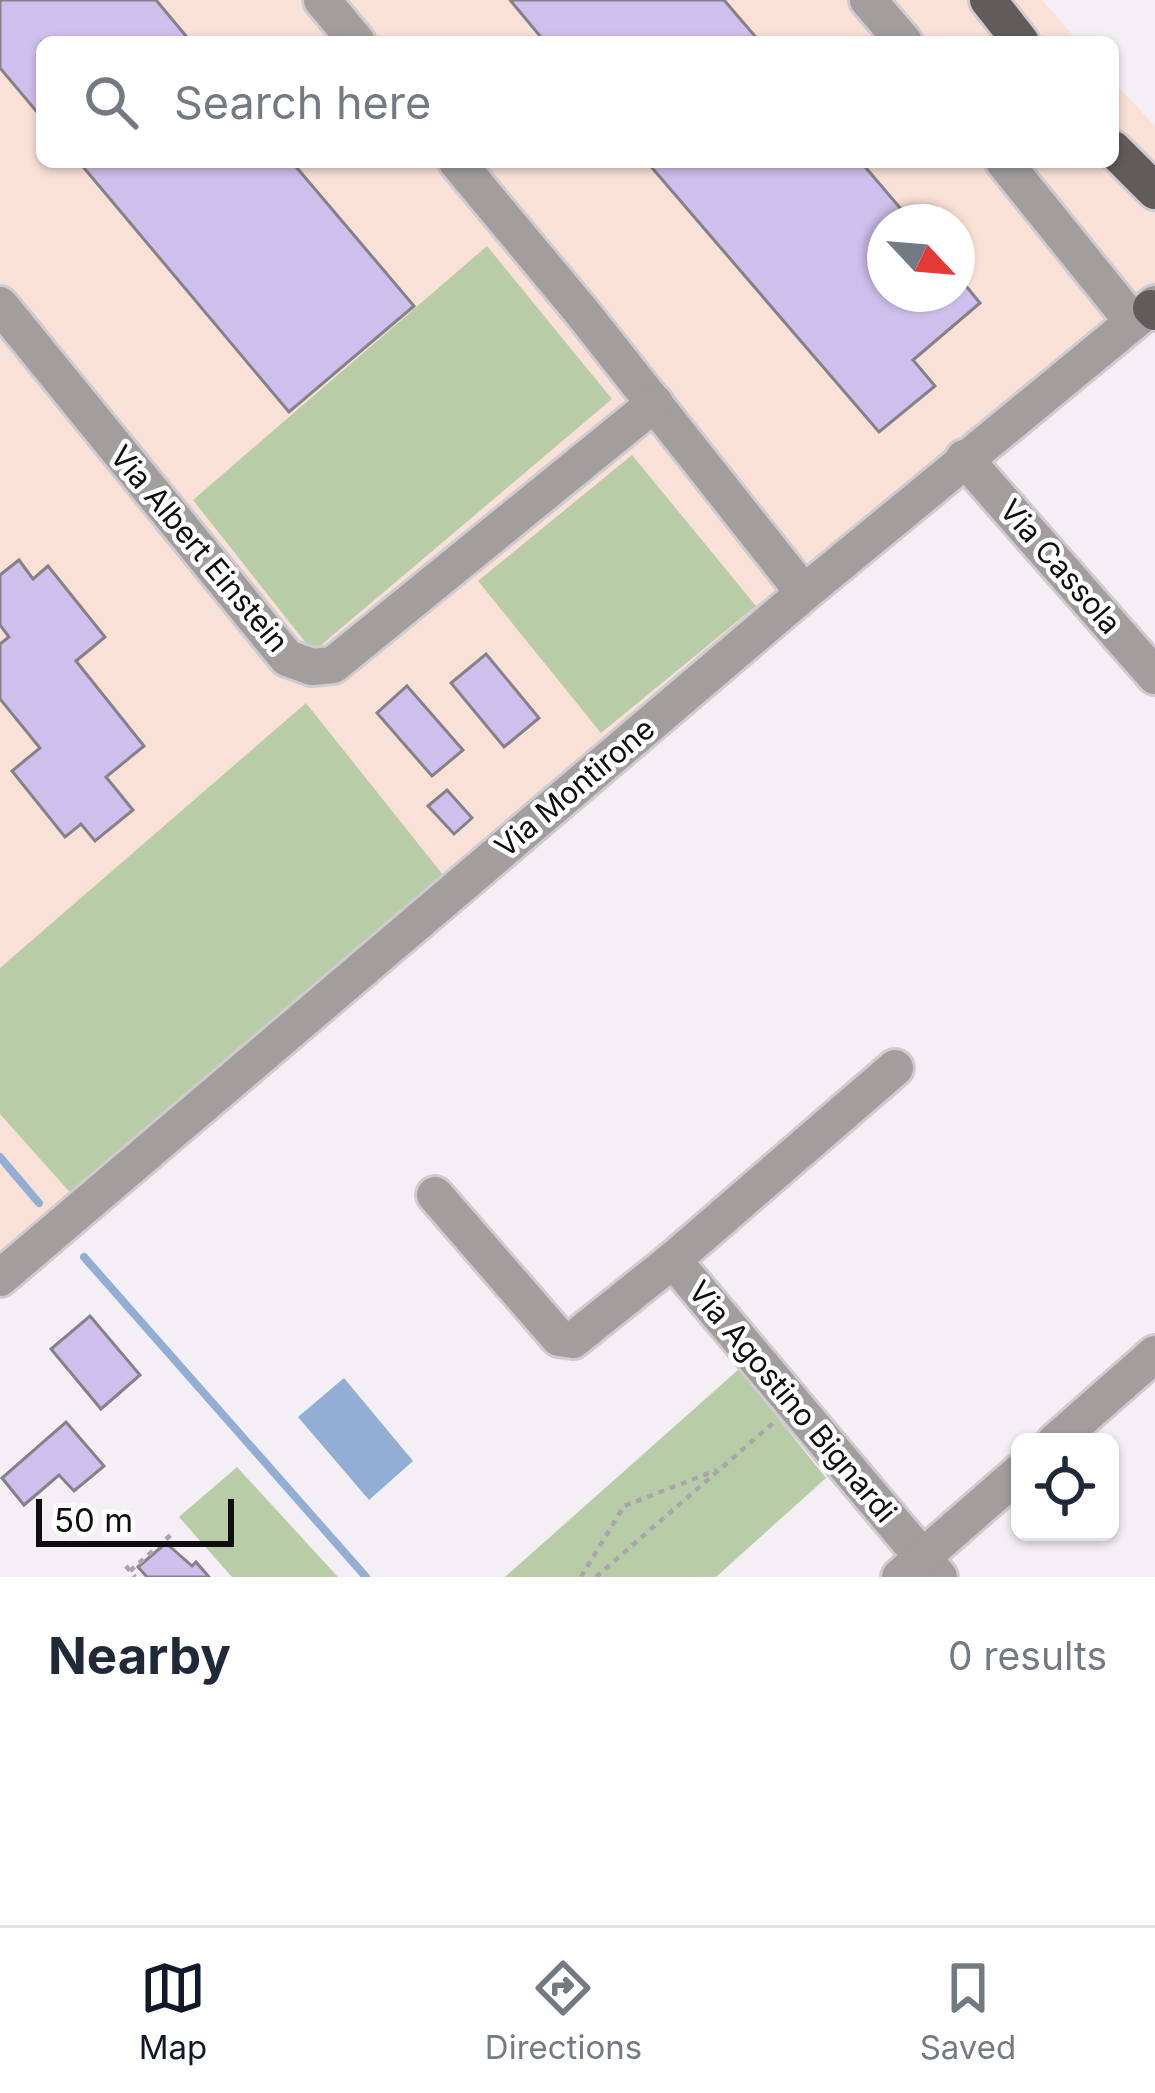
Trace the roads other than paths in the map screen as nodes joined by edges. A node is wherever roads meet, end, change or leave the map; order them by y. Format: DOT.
graph roads {
  1 [pos="322,0"];
  2 [pos="868,0"];
  3 [pos="988,0"];
  4 [pos="352,36"];
  5 [pos="899,36"];
  6 [pos="1016,36"];
  7 [pos="1119,154"];
  8 [pos="462,168"];
  9 [pos="1010,168"];
  10 [pos="1155,191"];
  11 [pos="0,305"];
  12 [pos="1148,312"];
  13 [pos="655,403"];
  14 [pos="964,458"];
  15 [pos="804,593"];
  16 [pos="1155,676"];
  17 [pos="895,1068"];
  18 [pos="435,1195"];
  19 [pos="673,1260"];
  20 [pos="0,1278"];
  21 [pos="1155,1354"];
  22 [pos="1065,1433"];
  23 [pos="1011,1481"];
  24 [pos="921,1571"];
  1 -- 4 [label="street"];
  2 -- 5 [label="street"];
  3 -- 6 [label="main road"];
  7 -- 10 [label="main road"];
  8 -- 13 [label="street"];
  9 -- 12 [label="street"];
  11 -- 13 [label="street, Via Albert Einstein"];
  12 -- 14 [label="street, Via Montirone"];
  13 -- 15 [label="street"];
  14 -- 15 [label="street, Via Montirone"];
  14 -- 16 [label="street, Via Cassola"];
  15 -- 20 [label="street, Via Montirone"];
  17 -- 19 [label="street"];
  18 -- 19 [label="street, Via Agostino Bignardi"];
  19 -- 24 [label="street, Via Agostino Bignardi"];
  21 -- 22 [label="street"];
  23 -- 24 [label="street"];
}
